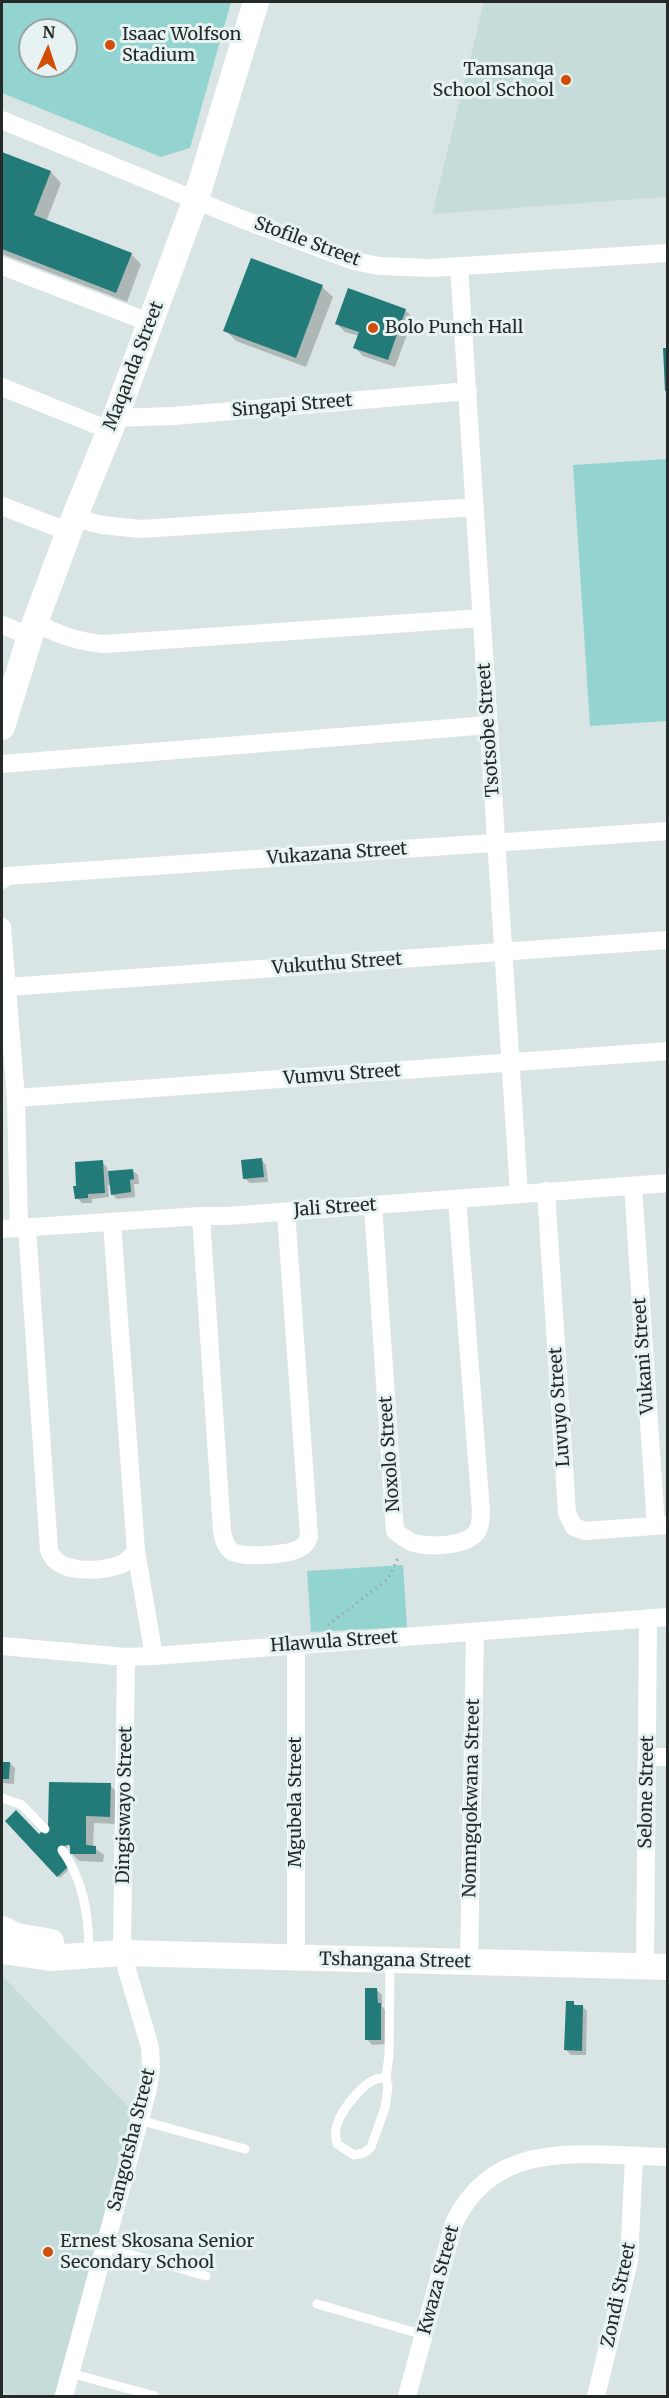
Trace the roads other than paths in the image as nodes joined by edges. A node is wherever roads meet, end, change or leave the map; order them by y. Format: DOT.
graph roads {
  1 [pos="256,2"];
  2 [pos="2,120"];
  3 [pos="196,199"];
  4 [pos="668,253"];
  5 [pos="2,266"];
  6 [pos="459,266"];
  7 [pos="151,323"];
  8 [pos="2,387"];
  9 [pos="468,392"];
  10 [pos="112,424"];
  11 [pos="2,506"];
  12 [pos="475,507"];
  13 [pos="71,525"];
  14 [pos="481,618"];
  15 [pos="2,624"];
  16 [pos="33,629"];
  17 [pos="489,725"];
  18 [pos="2,727"];
  19 [pos="2,764"];
  20 [pos="668,831"];
  21 [pos="496,844"];
  22 [pos="4,878"];
  23 [pos="2,927"];
  24 [pos="668,940"];
  25 [pos="502,953"];
  26 [pos="7,987"];
  27 [pos="668,1051"];
  28 [pos="510,1062"];
  29 [pos="16,1098"];
  30 [pos="668,1183"];
  31 [pos="633,1186"];
  32 [pos="546,1191"];
  33 [pos="519,1194"];
  34 [pos="456,1199"];
  35 [pos="373,1205"];
  36 [pos="286,1212"];
  37 [pos="201,1216"];
  38 [pos="112,1223"];
  39 [pos="16,1228"];
  40 [pos="662,1526"];
  41 [pos="136,1551"];
  42 [pos="668,1617"];
  43 [pos="648,1618"];
  44 [pos="475,1633"];
  45 [pos="304,1645"];
  46 [pos="2,1646"];
  47 [pos="154,1656"];
  48 [pos="126,1657"];
  49 [pos="647,1757"];
  50 [pos="668,1757"];
  51 [pos="2,1798"];
  52 [pos="45,1829"];
  53 [pos="62,1850"];
  54 [pos="2,1929"];
  55 [pos="89,1948"];
  56 [pos="2,1951"];
  57 [pos="122,1953"];
  58 [pos="296,1958"];
  59 [pos="390,1961"];
  60 [pos="469,1963"];
  61 [pos="656,1967"];
  62 [pos="386,2078"];
  63 [pos="139,2120"];
  64 [pos="245,2149"];
  65 [pos="633,2157"];
  66 [pos="668,2157"];
  67 [pos="105,2247"];
  68 [pos="207,2276"];
  69 [pos="317,2304"];
  70 [pos="424,2335"];
  71 [pos="70,2373"];
  72 [pos="64,2397"];
  73 [pos="155,2397"];
  74 [pos="407,2397"];
  75 [pos="596,2397"];
  1 -- 3 [label="street, Maqanda Street"];
  2 -- 3 [label="street, Stofile Street"];
  3 -- 6 [label="street, Stofile Street"];
  3 -- 7 [label="street, Maqanda Street"];
  4 -- 6 [label="street, Stofile Street"];
  5 -- 7 [label="street"];
  6 -- 9 [label="street, Tsotsobe Street"];
  7 -- 10 [label="street, Maqanda Street"];
  8 -- 10 [label="street"];
  9 -- 10 [label="street, Singapi Street"];
  9 -- 12 [label="street, Tsotsobe Street"];
  10 -- 13 [label="street, Maqanda Street"];
  11 -- 13 [label="street"];
  12 -- 13 [label="street"];
  12 -- 14 [label="street, Tsotsobe Street"];
  13 -- 16 [label="street, Maqanda Street"];
  14 -- 16 [label="street"];
  14 -- 17 [label="street, Tsotsobe Street"];
  15 -- 16 [label="street"];
  16 -- 18 [label="street, Maqanda Street"];
  17 -- 19 [label="street"];
  17 -- 21 [label="street, Tsotsobe Street"];
  20 -- 21 [label="street, Vukazana Street"];
  21 -- 22 [label="street, Vukazana Street"];
  21 -- 25 [label="street, Tsotsobe Street"];
  23 -- 26 [label="street"];
  24 -- 25 [label="street, Vukuthu Street"];
  25 -- 26 [label="street, Vukuthu Street"];
  25 -- 28 [label="street, Tsotsobe Street"];
  26 -- 29 [label="street"];
  27 -- 28 [label="street, Vumvu Street"];
  28 -- 29 [label="street, Vumvu Street"];
  28 -- 33 [label="street, Tsotsobe Street"];
  29 -- 39 [label="street"];
  30 -- 31 [label="street, Jali Street"];
  31 -- 32 [label="street, Jali Street"];
  31 -- 40 [label="street, Vukani Street"];
  32 -- 33 [label="street, Jali Street"];
  32 -- 40 [label="street, Luvuyo Street"];
  33 -- 34 [label="street, Jali Street"];
  34 -- 35 [label="street, Jali Street"];
  34 -- 35 [label="street, Noxolo Street"];
  35 -- 36 [label="street, Jali Street"];
  36 -- 37 [label="street, Jali Street"];
  36 -- 37 [label="street"];
  37 -- 38 [label="street, Jali Street"];
  38 -- 39 [label="street, Jali Street"];
  38 -- 41 [label="street"];
  39 -- 41 [label="street"];
  41 -- 47 [label="street"];
  42 -- 43 [label="street, Hlawula Street"];
  43 -- 44 [label="street, Hlawula Street"];
  43 -- 49 [label="street, Selone Street"];
  44 -- 45 [label="street, Hlawula Street"];
  44 -- 60 [label="street, Nomngqokwana Street"];
  45 -- 47 [label="street, Hlawula Street"];
  45 -- 58 [label="street, Mgubela Street"];
  46 -- 48 [label="street, Hlawula Street"];
  47 -- 48 [label="street, Hlawula Street"];
  48 -- 57 [label="street, Dingiswayo Street"];
  49 -- 50 [label="street"];
  49 -- 61 [label="street, Selone Street"];
  51 -- 52 [label="lane"];
  53 -- 55 [label="lane"];
  54 -- 55 [label="street, Tshangana Street"];
  55 -- 57 [label="street, Tshangana Street"];
  56 -- 57 [label="street, Tshangana Street"];
  57 -- 58 [label="street, Tshangana Street"];
  57 -- 63 [label="street, Sangotsha Street"];
  58 -- 59 [label="street, Tshangana Street"];
  59 -- 60 [label="street, Tshangana Street"];
  59 -- 62 [label="lane"];
  60 -- 61 [label="street, Tshangana Street"];
  62 -- 62 [label="lane"];
  63 -- 64 [label="lane"];
  63 -- 67 [label="street, Sangotsha Street"];
  65 -- 66 [label="street, Kwaza Street"];
  65 -- 70 [label="street, Kwaza Street"];
  65 -- 75 [label="street, Zondi Street"];
  67 -- 68 [label="lane"];
  67 -- 71 [label="street, Sangotsha Street"];
  69 -- 70 [label="lane"];
  70 -- 74 [label="street, Kwaza Street"];
  71 -- 72 [label="street, Sangotsha Street"];
  71 -- 73 [label="lane"];
}
